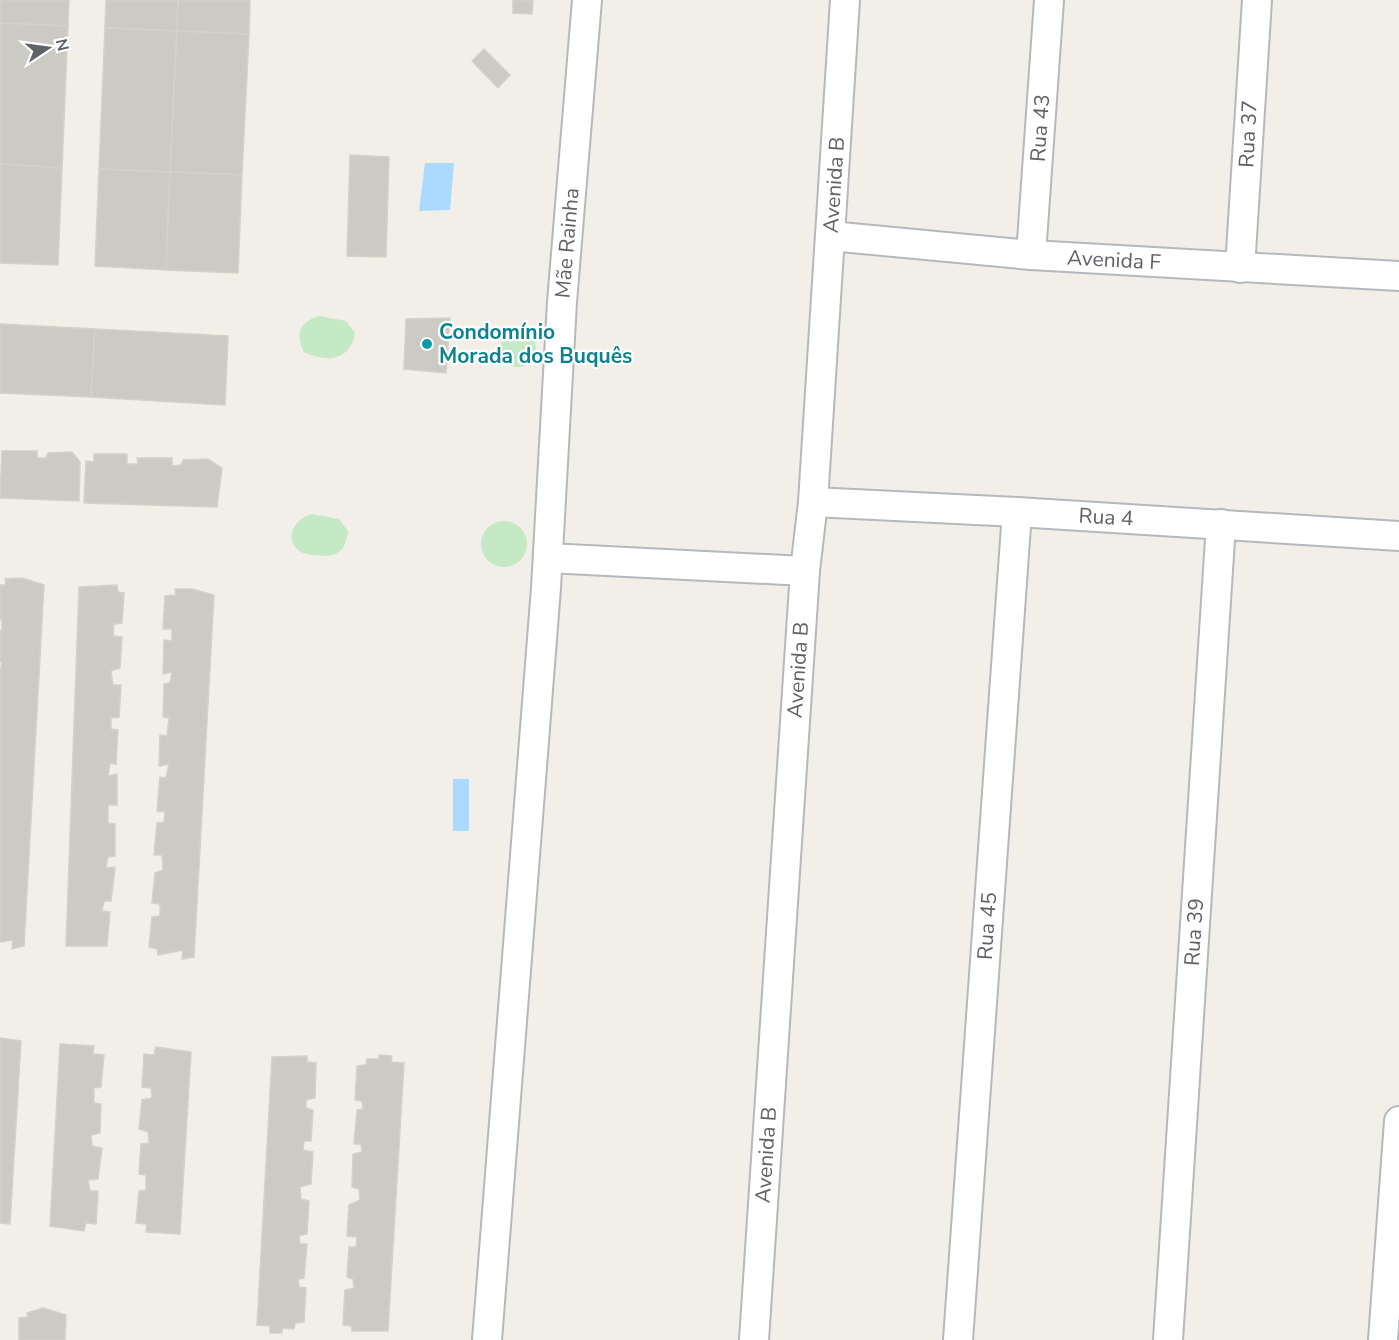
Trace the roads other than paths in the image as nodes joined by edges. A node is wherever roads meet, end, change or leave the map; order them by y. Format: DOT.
graph roads {
  1 [pos="587,0"];
  2 [pos="845,0"];
  3 [pos="1049,0"];
  4 [pos="1257,0"];
  5 [pos="830,236"];
  6 [pos="1031,255"];
  7 [pos="1240,268"];
  8 [pos="1399,276"];
  9 [pos="813,502"];
  10 [pos="1017,512"];
  11 [pos="1221,524"];
  12 [pos="1399,536"];
  13 [pos="548,558"];
  14 [pos="805,571"];
  15 [pos="1399,1121"];
  16 [pos="487,1340"];
  17 [pos="754,1340"];
  18 [pos="958,1340"];
  19 [pos="1168,1340"];
  20 [pos="1383,1340"];
  1 -- 13 [label="street, Mãe Rainha"];
  2 -- 5 [label="street, Avenida B"];
  3 -- 6 [label="street, Rua 43"];
  4 -- 7 [label="street, Rua 37"];
  5 -- 6 [label="street, Avenida F"];
  5 -- 9 [label="street, Avenida B"];
  6 -- 7 [label="street, Avenida F"];
  7 -- 8 [label="street, Avenida F"];
  9 -- 10 [label="street, Rua 4"];
  9 -- 14 [label="street, Avenida B"];
  10 -- 11 [label="street, Rua 4"];
  10 -- 18 [label="street, Rua 45"];
  11 -- 12 [label="street, Rua 4"];
  11 -- 19 [label="street, Rua 39"];
  13 -- 14 [label="street"];
  13 -- 16 [label="street, Mãe Rainha"];
  14 -- 17 [label="street, Avenida B"];
  15 -- 20 [label="street"];
}
